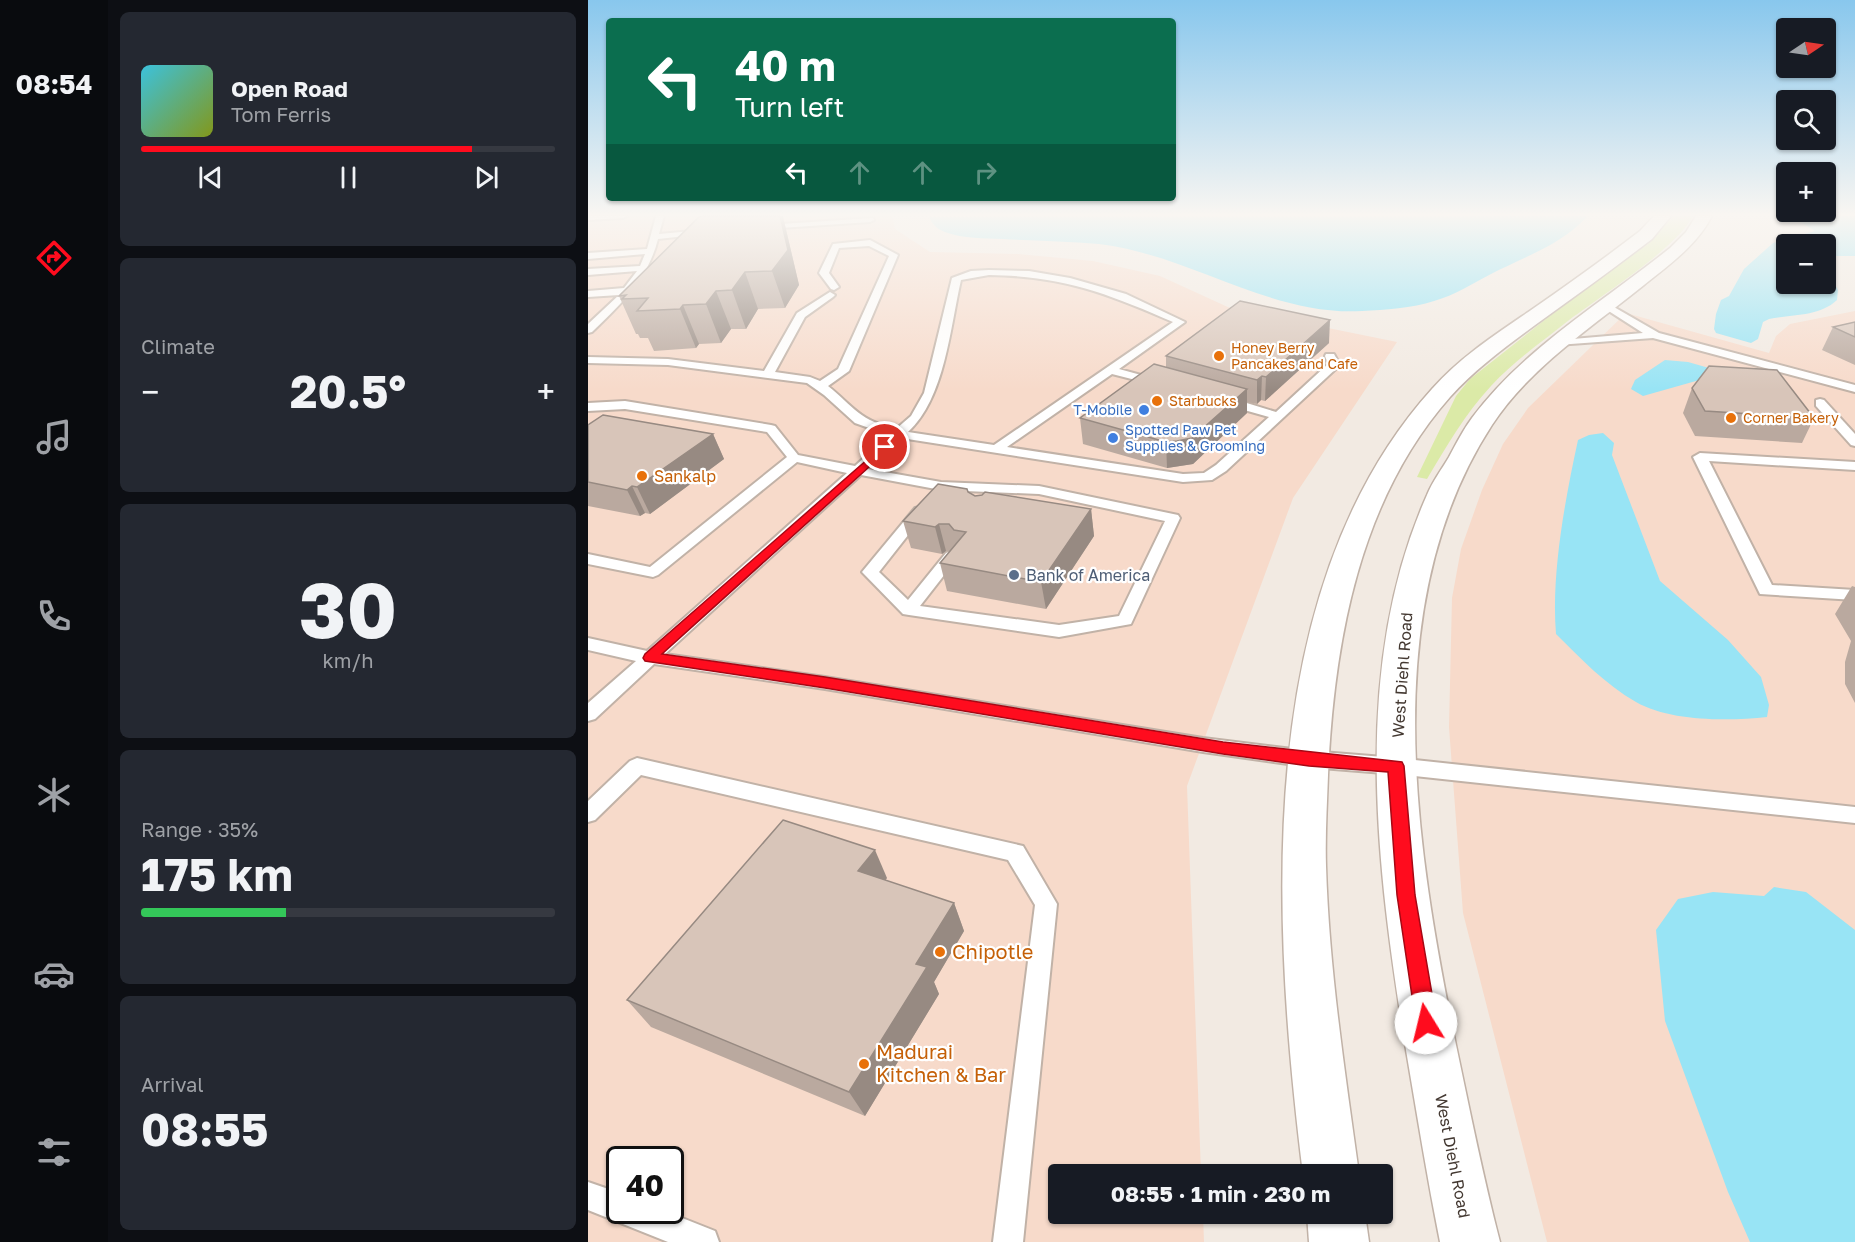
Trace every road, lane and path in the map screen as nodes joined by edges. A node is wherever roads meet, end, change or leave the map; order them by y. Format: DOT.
graph roads {
  1 [pos="640,274"];
  2 [pos="824,274"];
  3 [pos="886,274"];
  4 [pos="966,274"];
  5 [pos="1014,274"];
  6 [pos="1593,274"];
  7 [pos="1647,274"];
  8 [pos="628,291"];
  9 [pos="588,294"];
  10 [pos="1607,306"];
  11 [pos="605,314"];
  12 [pos="588,315"];
  13 [pos="588,330"];
  14 [pos="1655,335"];
  15 [pos="1561,343"];
  16 [pos="1330,356"];
  17 [pos="588,360"];
  18 [pos="1110,370"];
  19 [pos="768,374"];
  20 [pos="821,385"];
  21 [pos="1176,387"];
  22 [pos="1855,389"];
  23 [pos="1210,397"];
  24 [pos="1820,403"];
  25 [pos="588,406"];
  26 [pos="1278,416"];
  27 [pos="899,434"];
  28 [pos="1855,442"];
  29 [pos="996,449"];
  30 [pos="794,458"];
  31 [pos="1855,466"];
  32 [pos="857,472"];
  33 [pos="941,486"];
  34 [pos="1004,488"];
  35 [pos="993,503"];
  36 [pos="951,556"];
  37 [pos="588,560"];
  38 [pos="1855,595"];
  39 [pos="909,610"];
  40 [pos="588,644"];
  41 [pos="650,658"];
  42 [pos="588,714"];
  43 [pos="1309,759"];
  44 [pos="1396,766"];
  45 [pos="588,814"];
  46 [pos="1855,815"];
  47 [pos="1330,1164"];
  48 [pos="588,1196"];
  49 [pos="606,1203"];
  50 [pos="660,1224"];
  51 [pos="1337,1224"];
  52 [pos="704,1242"];
  53 [pos="1008,1242"];
  54 [pos="1339,1242"];
  55 [pos="1470,1242"];
  1 -- 8 [label="lane"];
  2 -- 19 [label="lane"];
  3 -- 20 [label="lane"];
  4 -- 27 [label="lane"];
  5 -- 18 [label="lane"];
  6 -- 43 [label="street"];
  7 -- 10 [label="street, West Diehl Road"];
  8 -- 9 [label="lane"];
  8 -- 11 [label="lane"];
  10 -- 14 [label="lane"];
  10 -- 15 [label="street, West Diehl Road"];
  11 -- 12 [label="lane"];
  11 -- 13 [label="lane"];
  14 -- 15 [label="lane"];
  14 -- 22 [label="lane"];
  15 -- 44 [label="street, West Diehl Road"];
  16 -- 26 [label="lane"];
  17 -- 19 [label="lane"];
  18 -- 21 [label="lane"];
  18 -- 29 [label="lane"];
  19 -- 20 [label="lane"];
  20 -- 27 [label="lane"];
  23 -- 26 [label="lane"];
  24 -- 28 [label="lane"];
  25 -- 30 [label="lane"];
  26 -- 29 [label="lane"];
  27 -- 29 [label="lane"];
  27 -- 32 [label="lane"];
  30 -- 32 [label="lane"];
  30 -- 37 [label="lane"];
  31 -- 38 [label="lane"];
  32 -- 33 [label="lane"];
  32 -- 41 [label="lane"];
  33 -- 34 [label="lane"];
  33 -- 39 [label="lane"];
  34 -- 35 [label="lane"];
  34 -- 39 [label="lane"];
  36 -- 39 [label="lane"];
  40 -- 41 [label="lane"];
  41 -- 42 [label="lane"];
  41 -- 43 [label="lane"];
  43 -- 44 [label="lane"];
  43 -- 47 [label="street"];
  44 -- 46 [label="lane"];
  44 -- 55 [label="street, West Diehl Road"];
  45 -- 53 [label="lane"];
  48 -- 49 [label="lane"];
  50 -- 52 [label="lane"];
  51 -- 54 [label="street"];
}
